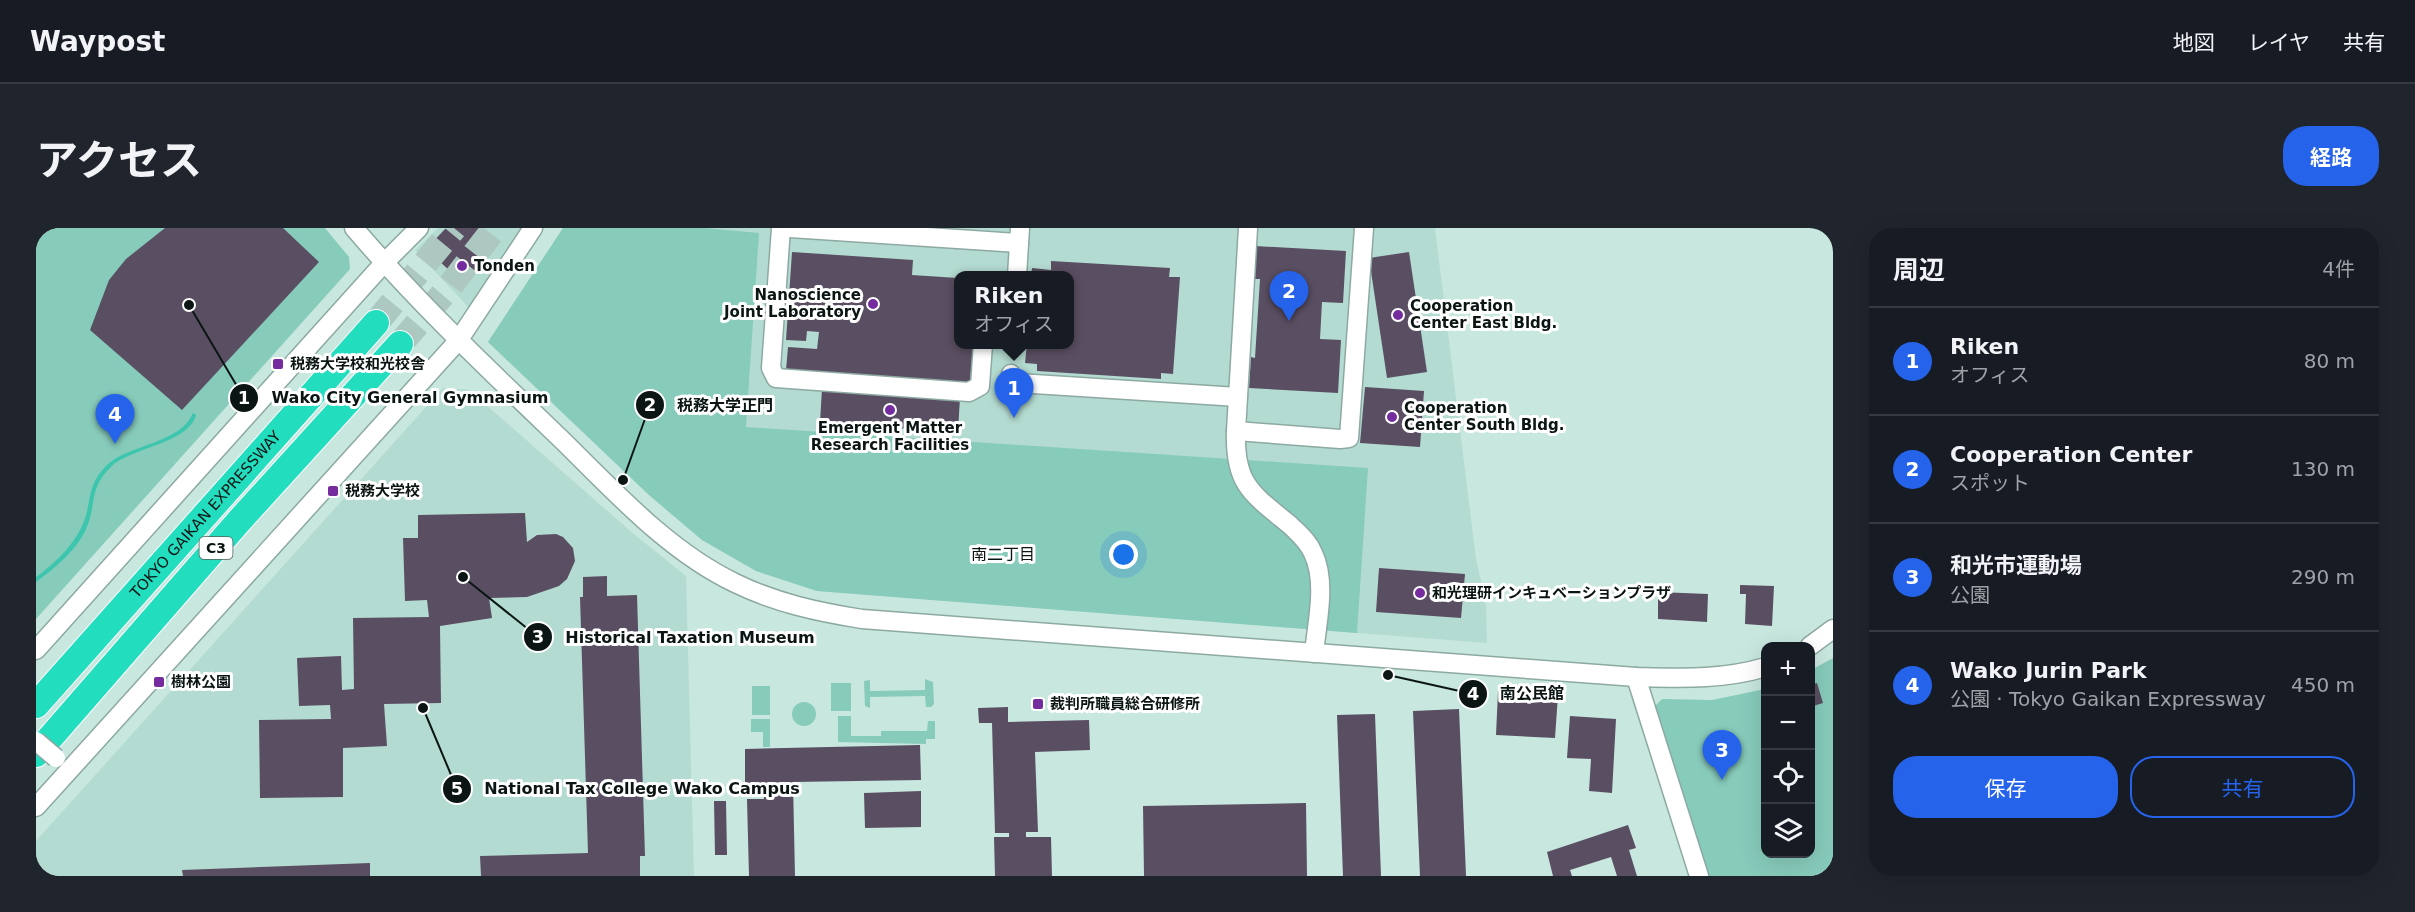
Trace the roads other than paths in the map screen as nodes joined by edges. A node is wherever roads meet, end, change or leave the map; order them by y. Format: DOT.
graph roads {
  1 [pos="354,228"];
  2 [pos="419,228"];
  3 [pos="533,228"];
  4 [pos="781,228"];
  5 [pos="790,228"];
  6 [pos="1248,228"];
  7 [pos="1364,228"];
  8 [pos="834,229"];
  9 [pos="1019,236"];
  10 [pos="384,263"];
  11 [pos="1017,271"];
  12 [pos="376,323"];
  13 [pos="458,341"];
  14 [pos="400,344"];
  15 [pos="983,349"];
  16 [pos="1011,374"];
  17 [pos="1238,397"];
  18 [pos="1236,431"];
  19 [pos="1833,629"];
  20 [pos="1815,642"];
  21 [pos="36,650"];
  22 [pos="1314,653"];
  23 [pos="1761,669"];
  24 [pos="1636,677"];
  25 [pos="36,705"];
  26 [pos="36,741"];
  27 [pos="53,761"];
  28 [pos="36,807"];
  29 [pos="1699,876"];
  1 -- 10 [label="street"];
  2 -- 10 [label="street"];
  3 -- 13 [label="street"];
  4 -- 15 [label="street"];
  5 -- 8 [label="street"];
  6 -- 17 [label="street"];
  7 -- 18 [label="street"];
  8 -- 9 [label="street"];
  9 -- 11 [label="street"];
  10 -- 13 [label="street"];
  10 -- 21 [label="street"];
  12 -- 25 [label="highway, TOKYO GAIKAN EXPRESSWAY / C3"];
  13 -- 22 [label="street"];
  13 -- 27 [label="street"];
  14 -- 27 [label="highway, TOKYO GAIKAN EXPRESSWAY / C3"];
  16 -- 17 [label="street"];
  17 -- 18 [label="street"];
  18 -- 22 [label="street"];
  19 -- 20 [label="street"];
  22 -- 24 [label="street"];
  23 -- 24 [label="street"];
  24 -- 29 [label="street"];
  26 -- 27 [label="street, bridge"];
  27 -- 28 [label="street"];
}
